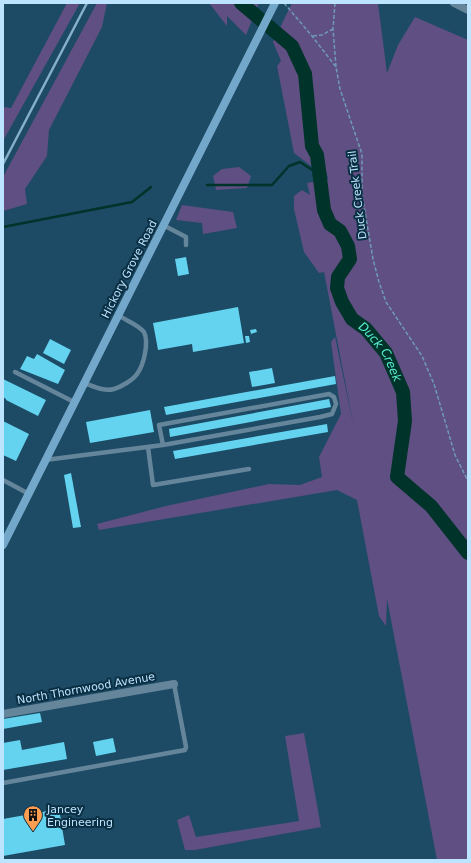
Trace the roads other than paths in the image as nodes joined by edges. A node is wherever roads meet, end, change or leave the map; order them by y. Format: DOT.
graph roads {
  1 [pos="275,3"];
  2 [pos="454,3"];
  3 [pos="468,10"];
  4 [pos="163,225"];
  5 [pos="186,246"];
  6 [pos="118,315"];
  7 [pos="15,372"];
  8 [pos="84,383"];
  9 [pos="74,402"];
  10 [pos="163,445"];
  11 [pos="148,447"];
  12 [pos="45,460"];
  13 [pos="249,469"];
  14 [pos="3,480"];
  15 [pos="28,494"];
  16 [pos="3,545"];
  17 [pos="174,684"];
  18 [pos="3,714"];
  19 [pos="3,783"];
  1 -- 4 [label="main road, Hickory Grove Road"];
  2 -- 3 [label="street"];
  4 -- 5 [label="lane"];
  4 -- 6 [label="main road, Hickory Grove Road"];
  6 -- 8 [label="main road, Hickory Grove Road"];
  6 -- 8 [label="lane"];
  7 -- 9 [label="lane"];
  8 -- 9 [label="main road, Hickory Grove Road"];
  9 -- 12 [label="main road, Hickory Grove Road"];
  10 -- 10 [label="lane"];
  10 -- 11 [label="lane"];
  11 -- 12 [label="lane"];
  11 -- 13 [label="lane"];
  12 -- 15 [label="main road, Hickory Grove Road"];
  14 -- 15 [label="lane"];
  15 -- 16 [label="main road, Hickory Grove Road"];
  17 -- 18 [label="street, North Thornwood Avenue"];
  17 -- 19 [label="lane"];
}
